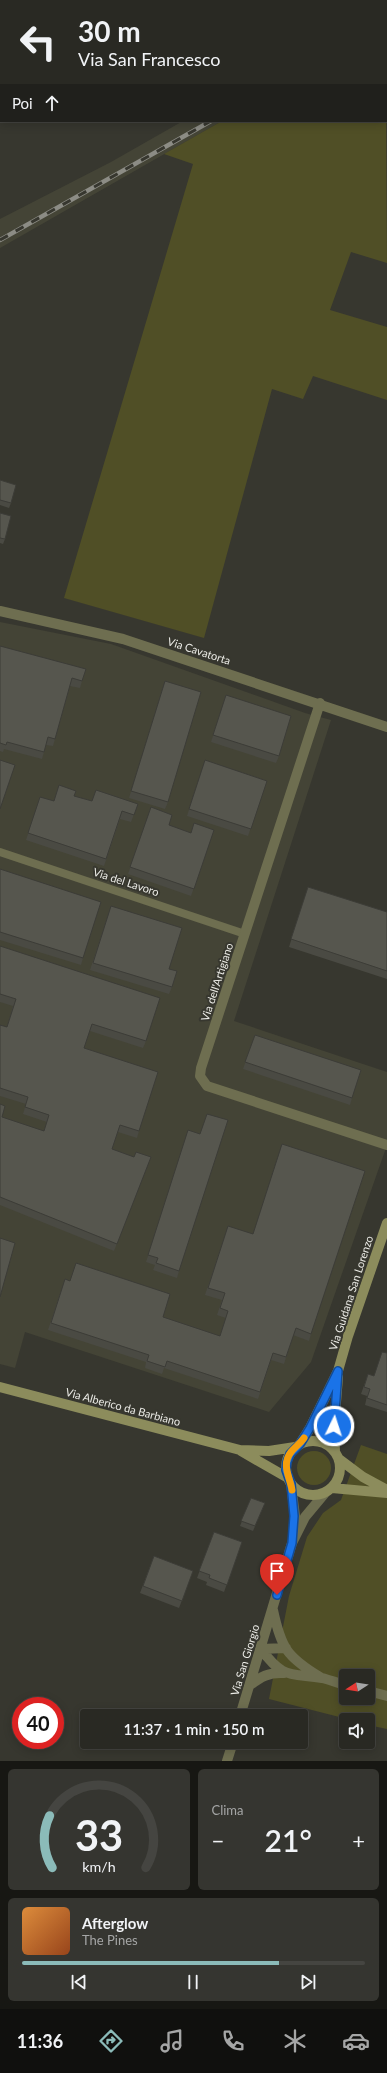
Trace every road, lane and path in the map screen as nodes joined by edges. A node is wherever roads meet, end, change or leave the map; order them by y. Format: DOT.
graph roads {
  1 [pos="0,611"];
  2 [pos="320,704"];
  3 [pos="387,727"];
  4 [pos="0,852"];
  5 [pos="245,934"];
  6 [pos="387,1145"];
  7 [pos="387,1223"];
  8 [pos="338,1371"];
  9 [pos="0,1387"];
  10 [pos="298,1446"];
  11 [pos="240,1450"];
  12 [pos="337,1455"];
  13 [pos="289,1481"];
  14 [pos="328,1491"];
  15 [pos="387,1491"];
  16 [pos="292,1543"];
  17 [pos="273,1608"];
  18 [pos="286,1648"];
  19 [pos="261,1649"];
  20 [pos="284,1673"];
  21 [pos="322,1678"];
  22 [pos="339,1683"];
  23 [pos="249,1686"];
  24 [pos="375,1692"];
  25 [pos="387,1696"];
  26 [pos="242,1709"];
  27 [pos="231,1749"];
  28 [pos="227,1761"];
  1 -- 2 [label="street, Via Cavatorta"];
  2 -- 3 [label="street, Via Cavatorta"];
  2 -- 5 [label="street, Via dell'Artigiano"];
  4 -- 5 [label="lane, Via del Lavoro"];
  5 -- 6 [label="street, Via dell'Artigiano"];
  7 -- 8 [label="main road, Via Guidana San Lorenzo"];
  8 -- 10 [label="main road"];
  8 -- 12 [label="main road"];
  9 -- 11 [label="main road, Via Alberico da Barbiano"];
  10 -- 11 [label="main road, Via Alberico da Barbiano"];
  10 -- 12 [label="main road"];
  10 -- 13 [label="main road"];
  11 -- 13 [label="main road, Via Alberico da Barbiano"];
  12 -- 14 [label="main road"];
  12 -- 15 [label="main road"];
  13 -- 14 [label="main road"];
  13 -- 16 [label="street, Via San Giorgio"];
  14 -- 15 [label="main road"];
  14 -- 16 [label="street, Via San Giorgio"];
  16 -- 17 [label="street, Via San Giorgio"];
  17 -- 18 [label="street"];
  17 -- 19 [label="street, Via San Giorgio"];
  18 -- 19 [label="street"];
  18 -- 21 [label="street"];
  19 -- 20 [label="street"];
  19 -- 23 [label="street, Via San Giorgio"];
  20 -- 21 [label="street"];
  20 -- 23 [label="street"];
  21 -- 22 [label="street"];
  23 -- 26 [label="street, Via San Giorgio"];
  24 -- 25 [label="street"];
  27 -- 28 [label="street"];
}
